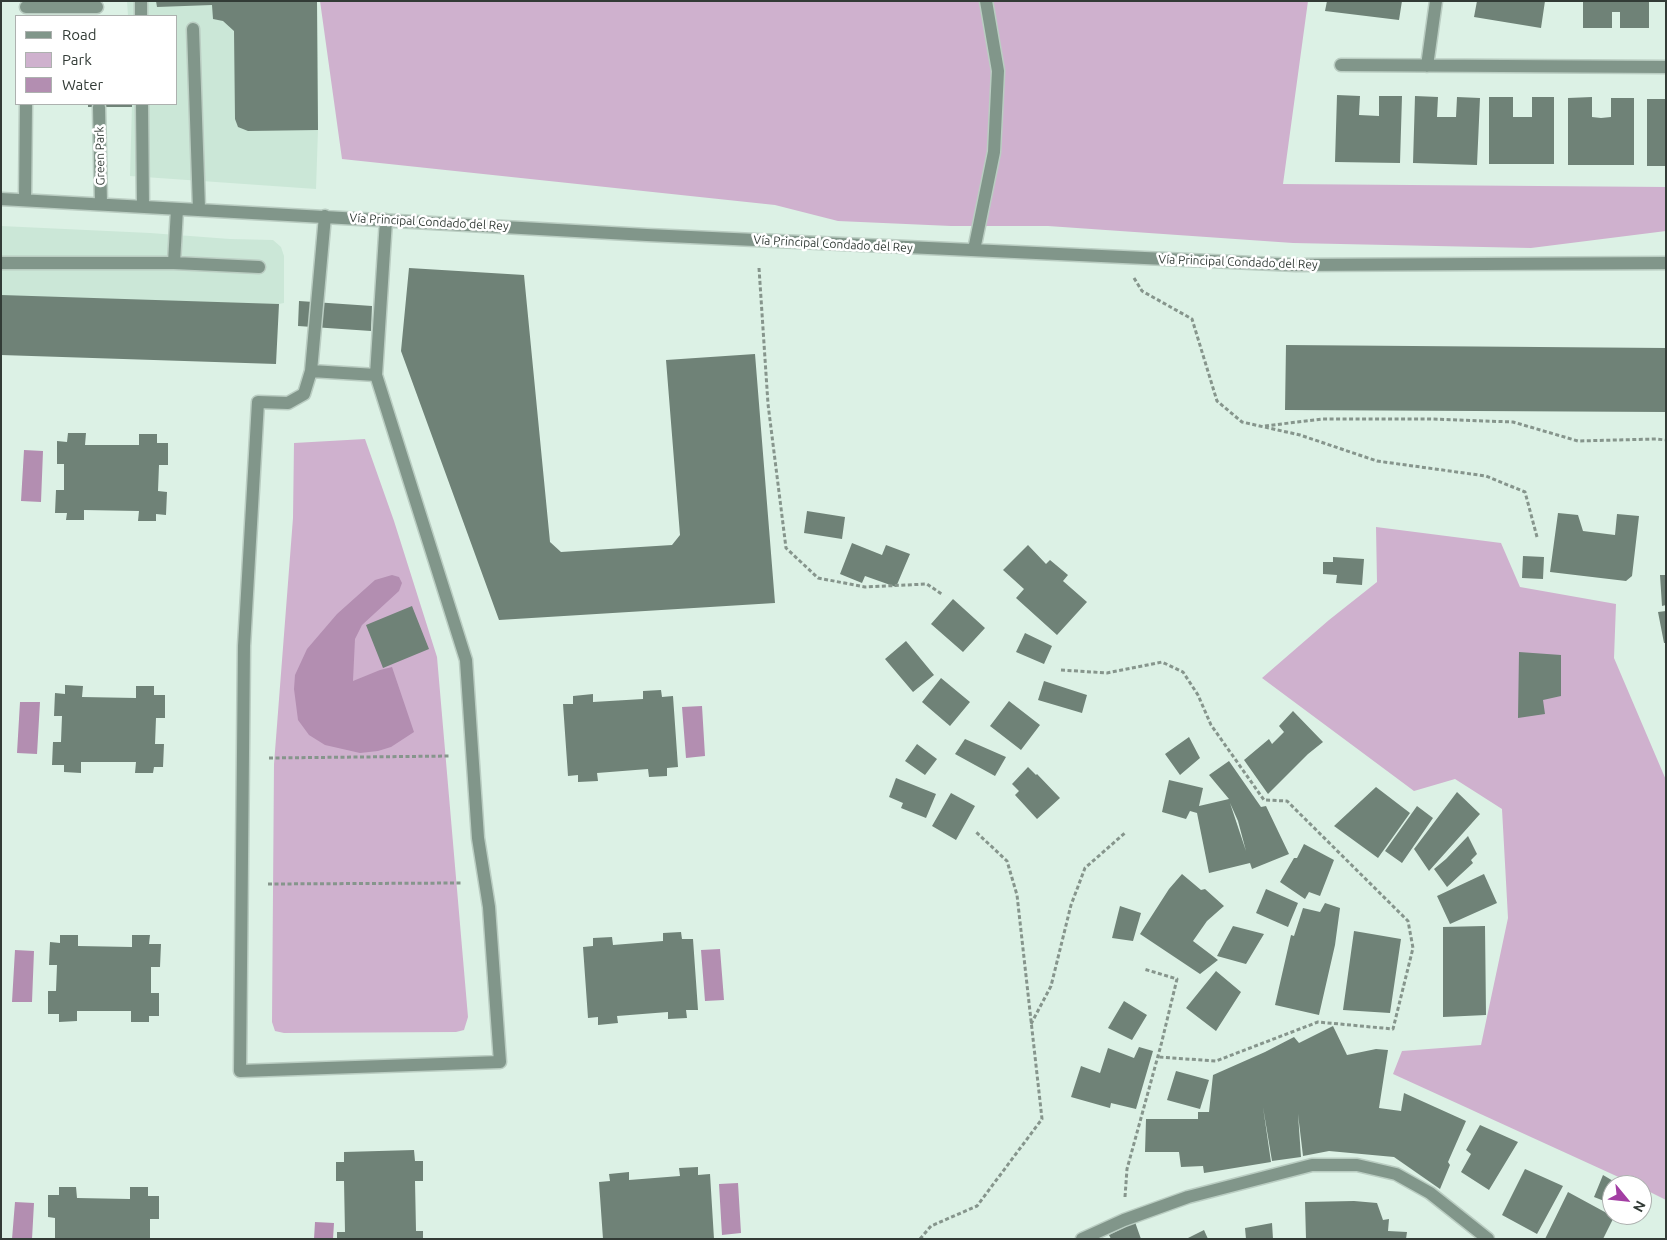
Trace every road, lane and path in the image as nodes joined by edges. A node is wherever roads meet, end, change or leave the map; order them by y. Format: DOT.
graph roads {
  1 [pos="141,1"];
  2 [pos="986,1"];
  3 [pos="1436,1"];
  4 [pos="26,8"];
  5 [pos="96,8"];
  6 [pos="141,15"];
  7 [pos="193,29"];
  8 [pos="1341,65"];
  9 [pos="1427,66"];
  10 [pos="1666,67"];
  11 [pos="26,105"];
  12 [pos="142,105"];
  13 [pos="99,107"];
  14 [pos="1,199"];
  15 [pos="25,200"];
  16 [pos="101,204"];
  17 [pos="143,207"];
  18 [pos="177,209"];
  19 [pos="199,209"];
  20 [pos="325,216"];
  21 [pos="386,220"];
  22 [pos="974,250"];
  23 [pos="1119,257"];
  24 [pos="1666,262"];
  25 [pos="1,263"];
  26 [pos="174,263"];
  27 [pos="259,267"];
  28 [pos="759,268"];
  29 [pos="311,371"];
  30 [pos="376,375"];
  31 [pos="1261,426"];
  32 [pos="1666,440"];
  33 [pos="1537,537"];
  34 [pos="943,595"];
  35 [pos="1062,670"];
  36 [pos="450,756"];
  37 [pos="269,758"];
  38 [pos="976,832"];
  39 [pos="1126,832"];
  40 [pos="461,883"];
  41 [pos="268,884"];
  42 [pos="1144,969"];
  43 [pos="1031,1025"];
  44 [pos="1158,1057"];
  45 [pos="1124,1220"];
  46 [pos="920,1239"];
  47 [pos="1082,1239"];
  48 [pos="1488,1239"];
  1 -- 6 [label="street"];
  2 -- 22 [label="street"];
  3 -- 9 [label="street"];
  4 -- 5 [label="street"];
  7 -- 19 [label="street"];
  8 -- 9 [label="street"];
  9 -- 10 [label="street"];
  11 -- 15 [label="street"];
  12 -- 17 [label="street"];
  13 -- 16 [label="street, Green Park"];
  14 -- 15 [label="street, Vía Principal Condado del Rey"];
  15 -- 16 [label="street, Vía Principal Condado del Rey"];
  16 -- 17 [label="street, Vía Principal Condado del Rey"];
  17 -- 18 [label="street, Vía Principal Condado del Rey"];
  18 -- 19 [label="street, Vía Principal Condado del Rey"];
  18 -- 26 [label="street"];
  19 -- 20 [label="street, Vía Principal Condado del Rey"];
  20 -- 21 [label="street, Vía Principal Condado del Rey"];
  20 -- 29 [label="street"];
  21 -- 22 [label="street, Vía Principal Condado del Rey"];
  21 -- 30 [label="street"];
  22 -- 23 [label="street, Vía Principal Condado del Rey"];
  23 -- 24 [label="street, Vía Principal Condado del Rey"];
  23 -- 31 [label="path"];
  25 -- 26 [label="street"];
  26 -- 27 [label="street"];
  28 -- 34 [label="path"];
  29 -- 30 [label="street"];
  29 -- 30 [label="street"];
  31 -- 32 [label="path"];
  31 -- 33 [label="path"];
  35 -- 44 [label="path"];
  36 -- 37 [label="path"];
  38 -- 43 [label="path"];
  39 -- 43 [label="path"];
  40 -- 41 [label="path"];
  42 -- 44 [label="path"];
  43 -- 46 [label="path"];
  44 -- 45 [label="path"];
  45 -- 47 [label="street"];
  45 -- 48 [label="street"];
}
